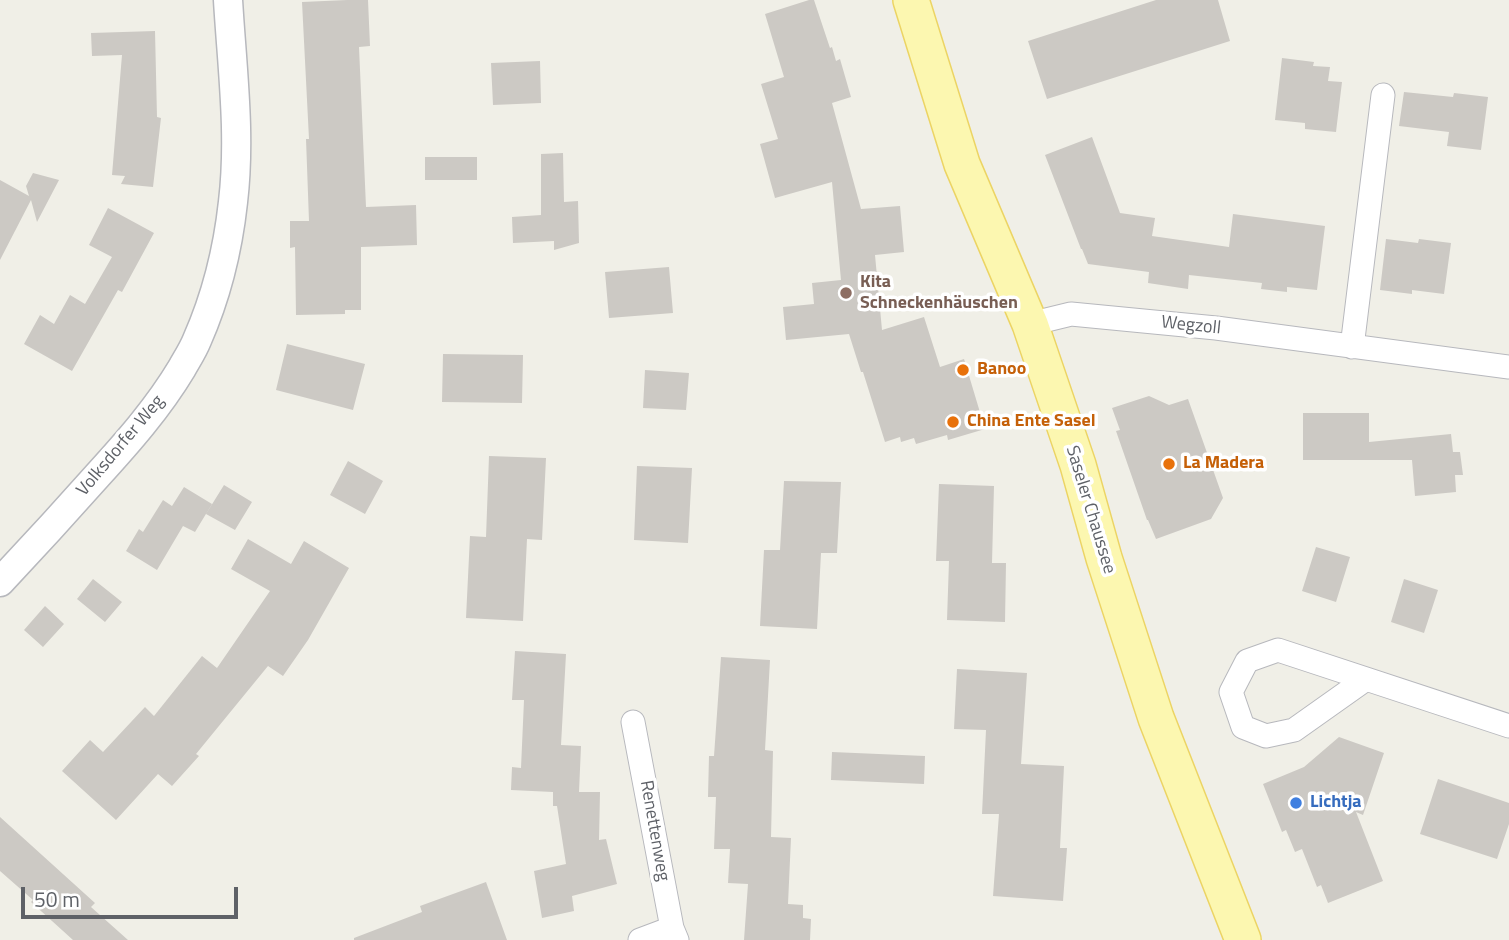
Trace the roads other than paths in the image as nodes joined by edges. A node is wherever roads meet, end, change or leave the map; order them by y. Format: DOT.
graph roads {
  1 [pos="228,0"];
  2 [pos="911,0"];
  3 [pos="1382,95"];
  4 [pos="1030,324"];
  5 [pos="1352,346"];
  6 [pos="1509,367"];
  7 [pos="0,582"];
  8 [pos="1366,680"];
  9 [pos="633,722"];
  10 [pos="1509,726"];
  11 [pos="674,934"];
  12 [pos="640,940"];
  13 [pos="1243,940"];
  1 -- 7 [label="street, Volksdorfer Weg"];
  2 -- 4 [label="main road, Saseler Chaussee"];
  3 -- 5 [label="street"];
  4 -- 5 [label="street, Wegzoll"];
  4 -- 13 [label="main road, Saseler Chaussee"];
  5 -- 6 [label="street, Wegzoll"];
  8 -- 8 [label="street"];
  8 -- 10 [label="street"];
  9 -- 11 [label="street, Renettenweg"];
  11 -- 12 [label="street"];
}
